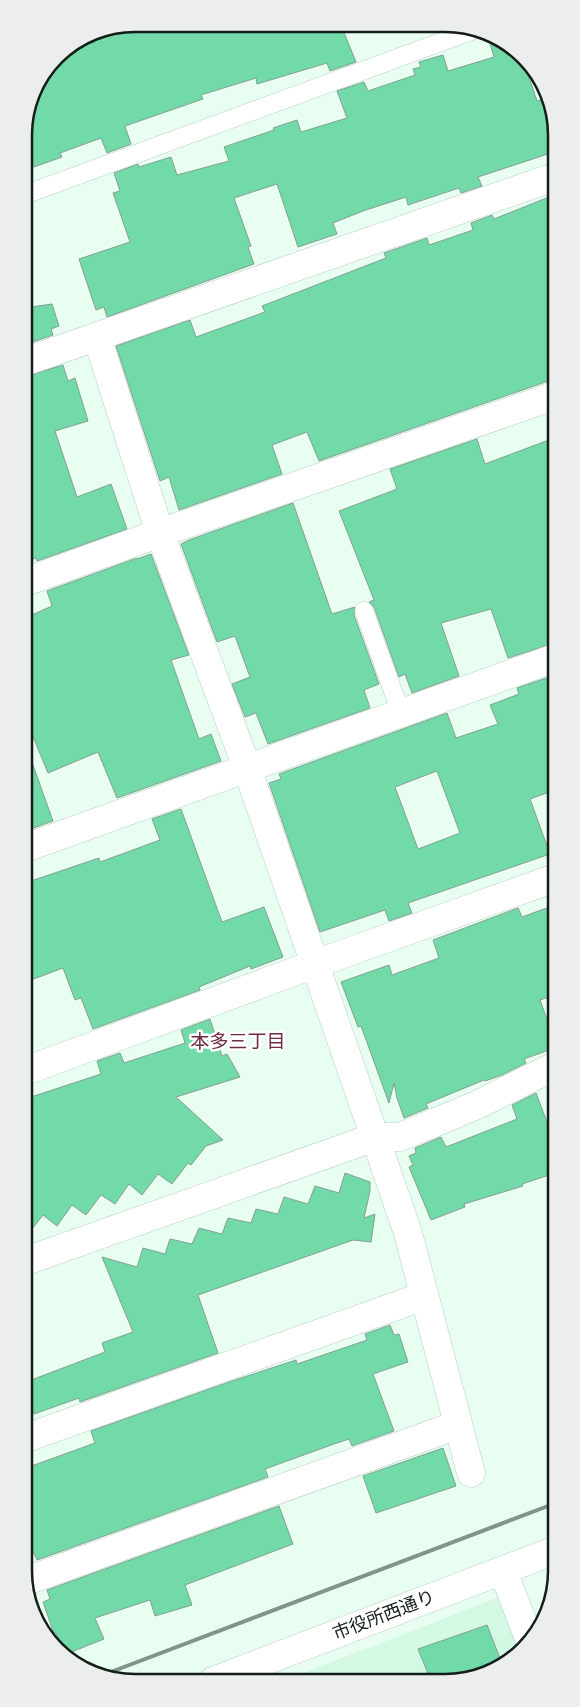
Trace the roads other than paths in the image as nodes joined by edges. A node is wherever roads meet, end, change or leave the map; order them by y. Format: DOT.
graph roads {
  1 [pos="464,34"];
  2 [pos="548,179"];
  3 [pos="33,192"];
  4 [pos="97,337"];
  5 [pos="33,359"];
  6 [pos="548,398"];
  7 [pos="160,533"];
  8 [pos="33,579"];
  9 [pos="364,611"];
  10 [pos="548,661"];
  11 [pos="400,713"];
  12 [pos="247,768"];
  13 [pos="33,845"];
  14 [pos="547,881"];
  15 [pos="315,964"];
  16 [pos="32,1068"];
  17 [pos="547,1070"];
  18 [pos="374,1137"];
  19 [pos="32,1259"];
  20 [pos="424,1296"];
  21 [pos="458,1425"];
  22 [pos="32,1436"];
  23 [pos="470,1473"];
  24 [pos="547,1554"];
  25 [pos="503,1571"];
  26 [pos="32,1578"];
  27 [pos="527,1633"];
  28 [pos="231,1674"];
  1 -- 3 [label="lane"];
  2 -- 4 [label="street"];
  4 -- 5 [label="street"];
  4 -- 7 [label="street"];
  6 -- 7 [label="street"];
  7 -- 8 [label="street"];
  7 -- 12 [label="street"];
  9 -- 11 [label="lane"];
  10 -- 11 [label="street"];
  11 -- 12 [label="street"];
  12 -- 13 [label="street"];
  12 -- 15 [label="street"];
  14 -- 15 [label="street"];
  15 -- 16 [label="street"];
  15 -- 18 [label="street"];
  17 -- 18 [label="street"];
  18 -- 19 [label="street"];
  18 -- 20 [label="street"];
  20 -- 21 [label="street"];
  20 -- 22 [label="street"];
  21 -- 23 [label="street"];
  21 -- 26 [label="street"];
  24 -- 25 [label="street, 市役所西通り"];
  25 -- 27 [label="street"];
  25 -- 28 [label="street, 市役所西通り"];
}
